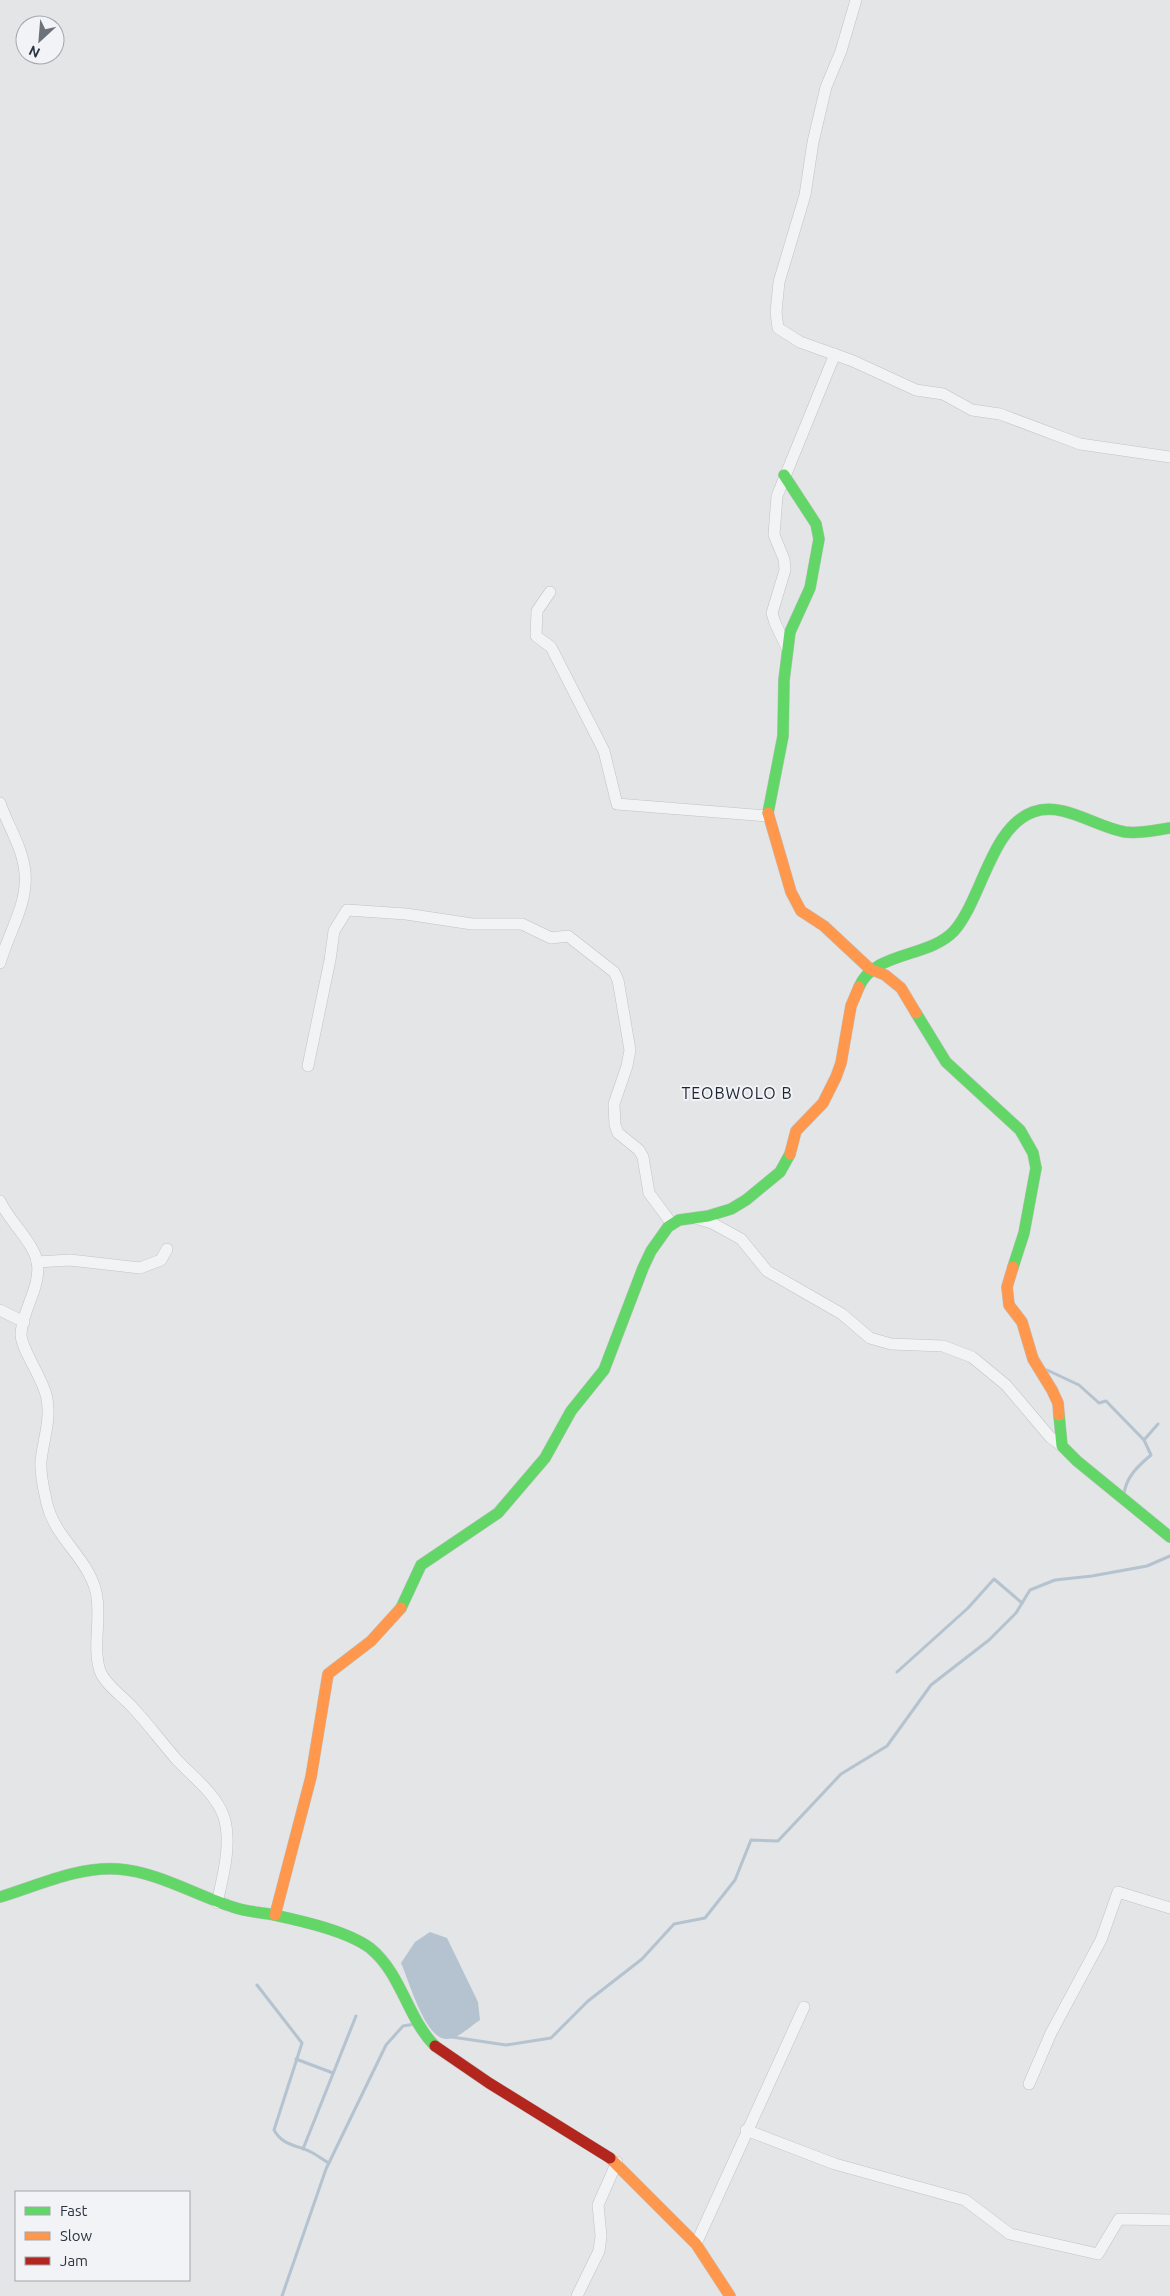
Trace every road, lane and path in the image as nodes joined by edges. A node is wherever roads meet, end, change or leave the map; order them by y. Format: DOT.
graph roads {
  1 [pos="856,0"];
  2 [pos="835,354"];
  3 [pos="1170,457"];
  4 [pos="784,475"];
  5 [pos="550,592"];
  6 [pos="787,648"];
  7 [pos="0,803"];
  8 [pos="767,816"];
  9 [pos="1170,828"];
  10 [pos="0,963"];
  11 [pos="870,969"];
  12 [pos="308,1066"];
  13 [pos="0,1201"];
  14 [pos="692,1218"];
  15 [pos="672,1224"];
  16 [pos="168,1249"];
  17 [pos="37,1262"];
  18 [pos="0,1310"];
  19 [pos="24,1322"];
  20 [pos="1062,1446"];
  21 [pos="1170,1537"];
  22 [pos="0,1896"];
  23 [pos="218,1903"];
  24 [pos="1170,1908"];
  25 [pos="275,1916"];
  26 [pos="804,2007"];
  27 [pos="1029,2084"];
  28 [pos="746,2130"];
  29 [pos="617,2162"];
  30 [pos="1170,2220"];
  31 [pos="696,2244"];
  32 [pos="577,2296"];
  33 [pos="730,2296"];
  1 -- 2 [label="street"];
  2 -- 3 [label="street"];
  2 -- 4 [label="street"];
  4 -- 6 [label="street"];
  4 -- 6 [label="street"];
  5 -- 8 [label="street"];
  6 -- 8 [label="street"];
  7 -- 10 [label="street"];
  8 -- 11 [label="street"];
  9 -- 11 [label="street"];
  11 -- 14 [label="street"];
  11 -- 20 [label="street"];
  12 -- 15 [label="street"];
  13 -- 17 [label="street"];
  14 -- 15 [label="street"];
  14 -- 20 [label="street"];
  15 -- 25 [label="street"];
  16 -- 17 [label="street"];
  17 -- 19 [label="street"];
  18 -- 19 [label="street"];
  19 -- 23 [label="street"];
  20 -- 21 [label="street"];
  22 -- 23 [label="street"];
  23 -- 25 [label="street"];
  24 -- 27 [label="street"];
  25 -- 29 [label="street"];
  26 -- 28 [label="street"];
  28 -- 30 [label="street"];
  28 -- 31 [label="street"];
  29 -- 31 [label="street"];
  29 -- 32 [label="street"];
  31 -- 33 [label="street"];
}
